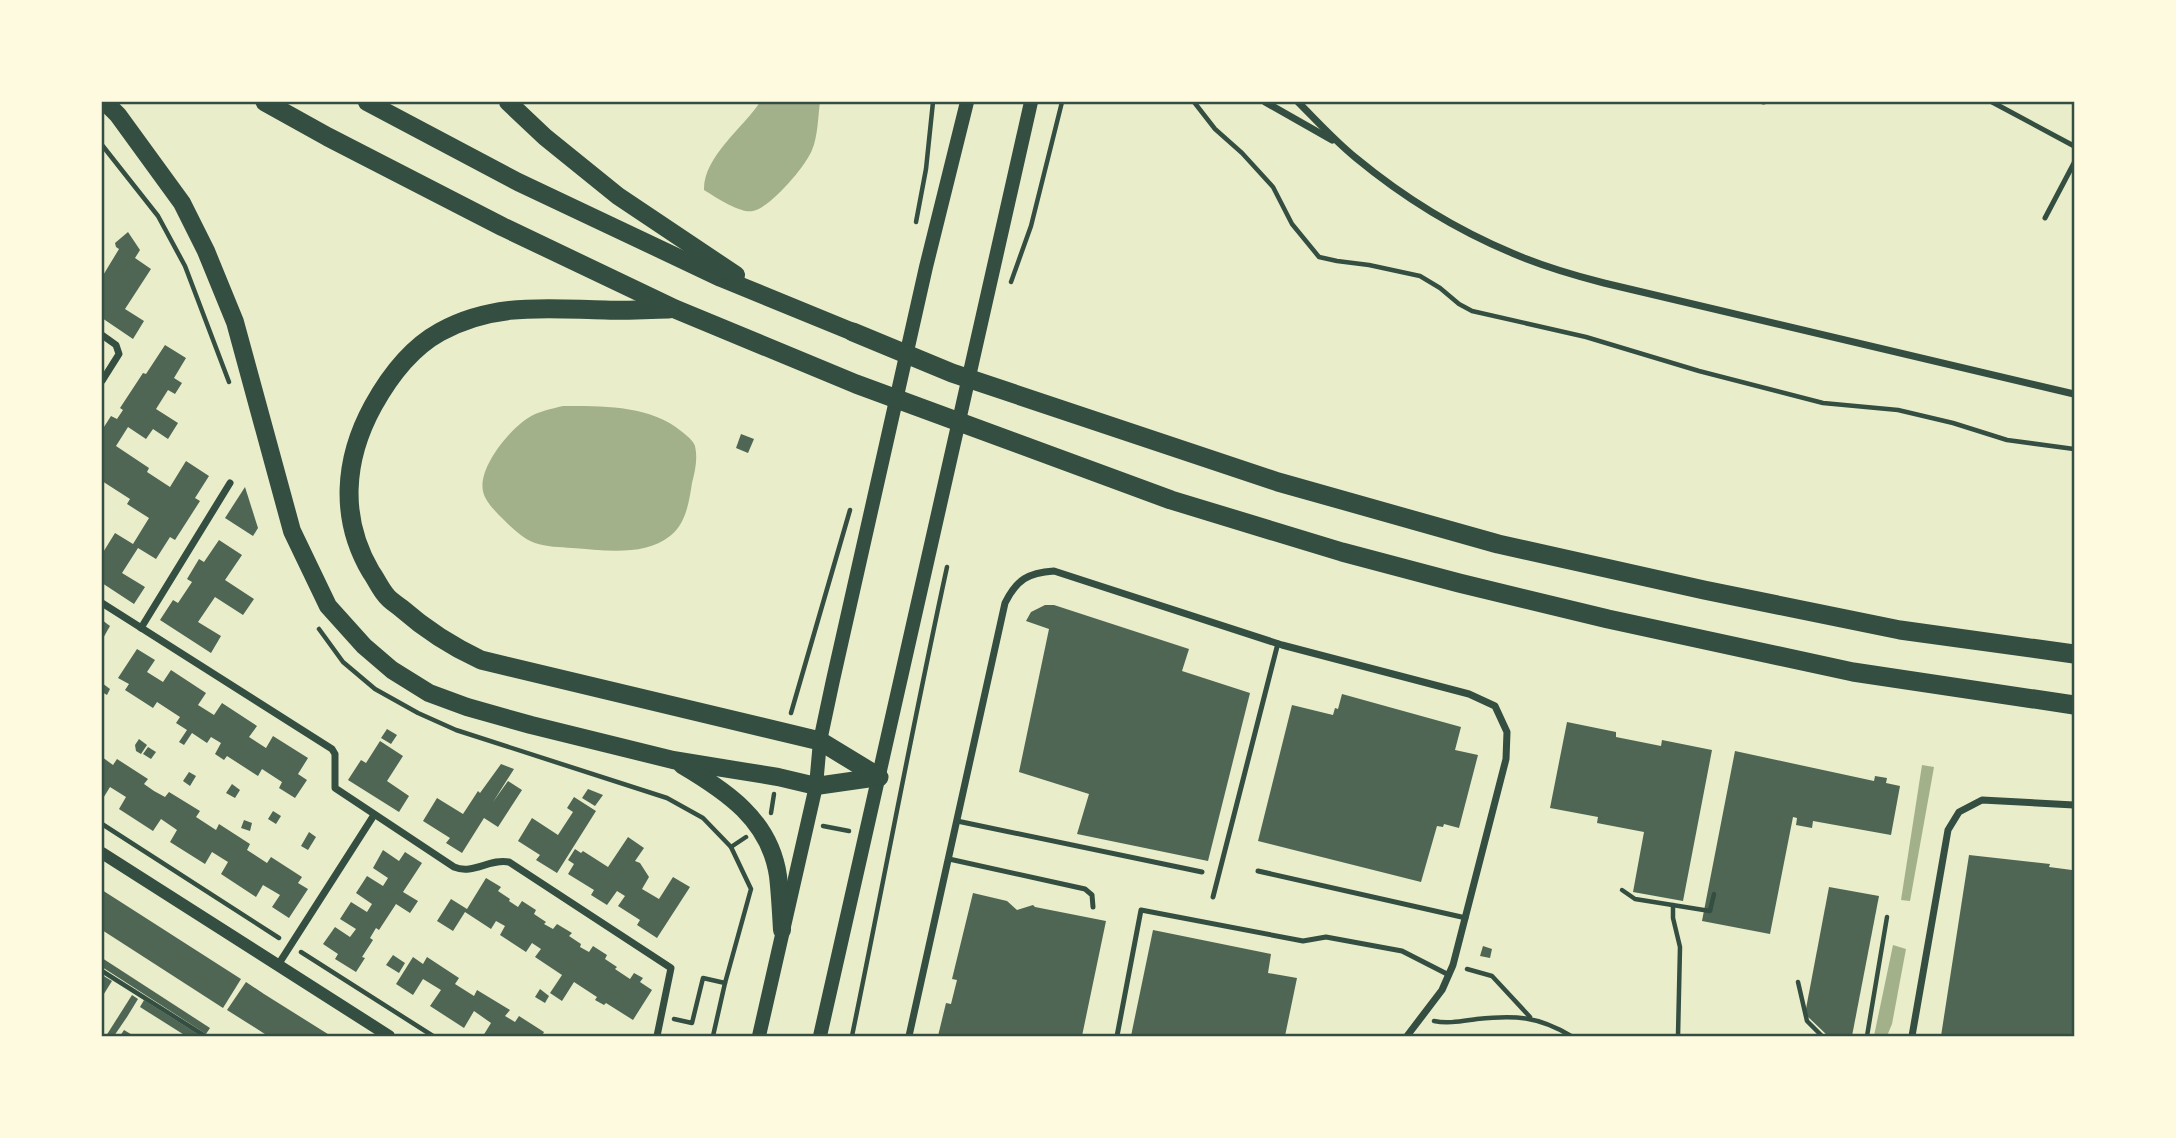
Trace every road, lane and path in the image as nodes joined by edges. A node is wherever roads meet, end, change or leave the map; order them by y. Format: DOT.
graph roads {
  1 [pos="105,102"];
  2 [pos="265,102"];
  3 [pos="367,102"];
  4 [pos="508,102"];
  5 [pos="933,102"];
  6 [pos="967,102"];
  7 [pos="1031,102"];
  8 [pos="1062,102"];
  9 [pos="1194,102"];
  10 [pos="1265,102"];
  11 [pos="1298,102"];
  12 [pos="1992,102"];
  13 [pos="1342,146"];
  14 [pos="2074,146"];
  15 [pos="2074,163"];
  16 [pos="2045,218"];
  17 [pos="914,234"];
  18 [pos="1010,288"];
  19 [pos="772,299"];
  20 [pos="675,309"];
  21 [pos="853,332"];
  22 [pos="102,335"];
  23 [pos="102,381"];
  24 [pos="2074,394"];
  25 [pos="2074,449"];
  26 [pos="230,483"];
  27 [pos="949,558"];
  28 [pos="102,603"];
  29 [pos="141,628"];
  30 [pos="1278,643"];
  31 [pos="2074,654"];
  32 [pos="2074,705"];
  33 [pos="820,741"];
  34 [pos="673,760"];
  35 [pos="878,777"];
  36 [pos="816,786"];
  37 [pos="2074,805"];
  38 [pos="374,815"];
  39 [pos="771,818"];
  40 [pos="957,821"];
  41 [pos="808,822"];
  42 [pos="102,824"];
  43 [pos="865,835"];
  44 [pos="892,841"];
  45 [pos="102,853"];
  46 [pos="949,859"];
  47 [pos="1258,871"];
  48 [pos="1202,872"];
  49 [pos="1622,890"];
  50 [pos="1714,894"];
  51 [pos="1213,897"];
  52 [pos="1673,905"];
  53 [pos="1093,907"];
  54 [pos="1887,917"];
  55 [pos="1466,918"];
  56 [pos="782,930"];
  57 [pos="291,945"];
  58 [pos="278,965"];
  59 [pos="1453,965"];
  60 [pos="102,971"];
  61 [pos="1448,975"];
  62 [pos="1798,982"];
  63 [pos="725,983"];
  64 [pos="661,1017"];
  65 [pos="1531,1018"];
  66 [pos="1421,1019"];
  67 [pos="205,1037"];
  68 [pos="389,1037"];
  69 [pos="433,1037"];
  70 [pos="657,1037"];
  71 [pos="759,1037"];
  72 [pos="820,1037"];
  73 [pos="852,1037"];
  74 [pos="909,1037"];
  75 [pos="1117,1037"];
  76 [pos="1407,1037"];
  77 [pos="1571,1037"];
  78 [pos="1678,1037"];
  79 [pos="1822,1037"];
  80 [pos="1867,1037"];
  81 [pos="1912,1037"];
  1 -- 34 [label="main road"];
  2 -- 20 [label="highway"];
  3 -- 19 [label="main road"];
  4 -- 19 [label="main road"];
  5 -- 17 [label="path"];
  6 -- 33 [label="main road"];
  7 -- 35 [label="main road"];
  8 -- 18 [label="path"];
  9 -- 25 [label="path"];
  10 -- 13 [label="street"];
  11 -- 13 [label="street"];
  12 -- 14 [label="lane"];
  13 -- 24 [label="street"];
  15 -- 16 [label="lane"];
  19 -- 21 [label="main road"];
  20 -- 32 [label="highway"];
  20 -- 33 [label="highway"];
  21 -- 31 [label="highway"];
  22 -- 23 [label="street"];
  26 -- 29 [label="street"];
  27 -- 44 [label="path"];
  28 -- 29 [label="street"];
  29 -- 38 [label="street"];
  30 -- 40 [label="street"];
  30 -- 51 [label="lane"];
  30 -- 55 [label="street"];
  33 -- 35 [label="highway"];
  33 -- 36 [label="main road"];
  34 -- 36 [label="main road"];
  34 -- 56 [label="main road"];
  35 -- 36 [label="main road"];
  35 -- 43 [label="main road"];
  36 -- 41 [label="main road"];
  37 -- 81 [label="street"];
  38 -- 57 [label="street"];
  38 -- 64 [label="street"];
  39 -- 41 [label="path"];
  40 -- 46 [label="street"];
  40 -- 48 [label="lane"];
  41 -- 43 [label="path"];
  41 -- 56 [label="main road"];
  42 -- 57 [label="path"];
  43 -- 44 [label="path"];
  43 -- 72 [label="main road"];
  44 -- 73 [label="path"];
  45 -- 58 [label="street"];
  46 -- 53 [label="lane"];
  46 -- 74 [label="street"];
  47 -- 55 [label="lane"];
  49 -- 52 [label="path"];
  50 -- 52 [label="path"];
  52 -- 78 [label="path"];
  54 -- 80 [label="path"];
  55 -- 59 [label="street"];
  56 -- 71 [label="main road"];
  57 -- 58 [label="street"];
  57 -- 69 [label="path"];
  58 -- 68 [label="street"];
  59 -- 61 [label="street"];
  59 -- 65 [label="path"];
  60 -- 67 [label="path"];
  61 -- 66 [label="street"];
  61 -- 75 [label="lane"];
  62 -- 79 [label="path"];
  63 -- 64 [label="path"];
  64 -- 70 [label="street"];
  65 -- 66 [label="path"];
  65 -- 77 [label="path"];
  66 -- 76 [label="street"];
}
